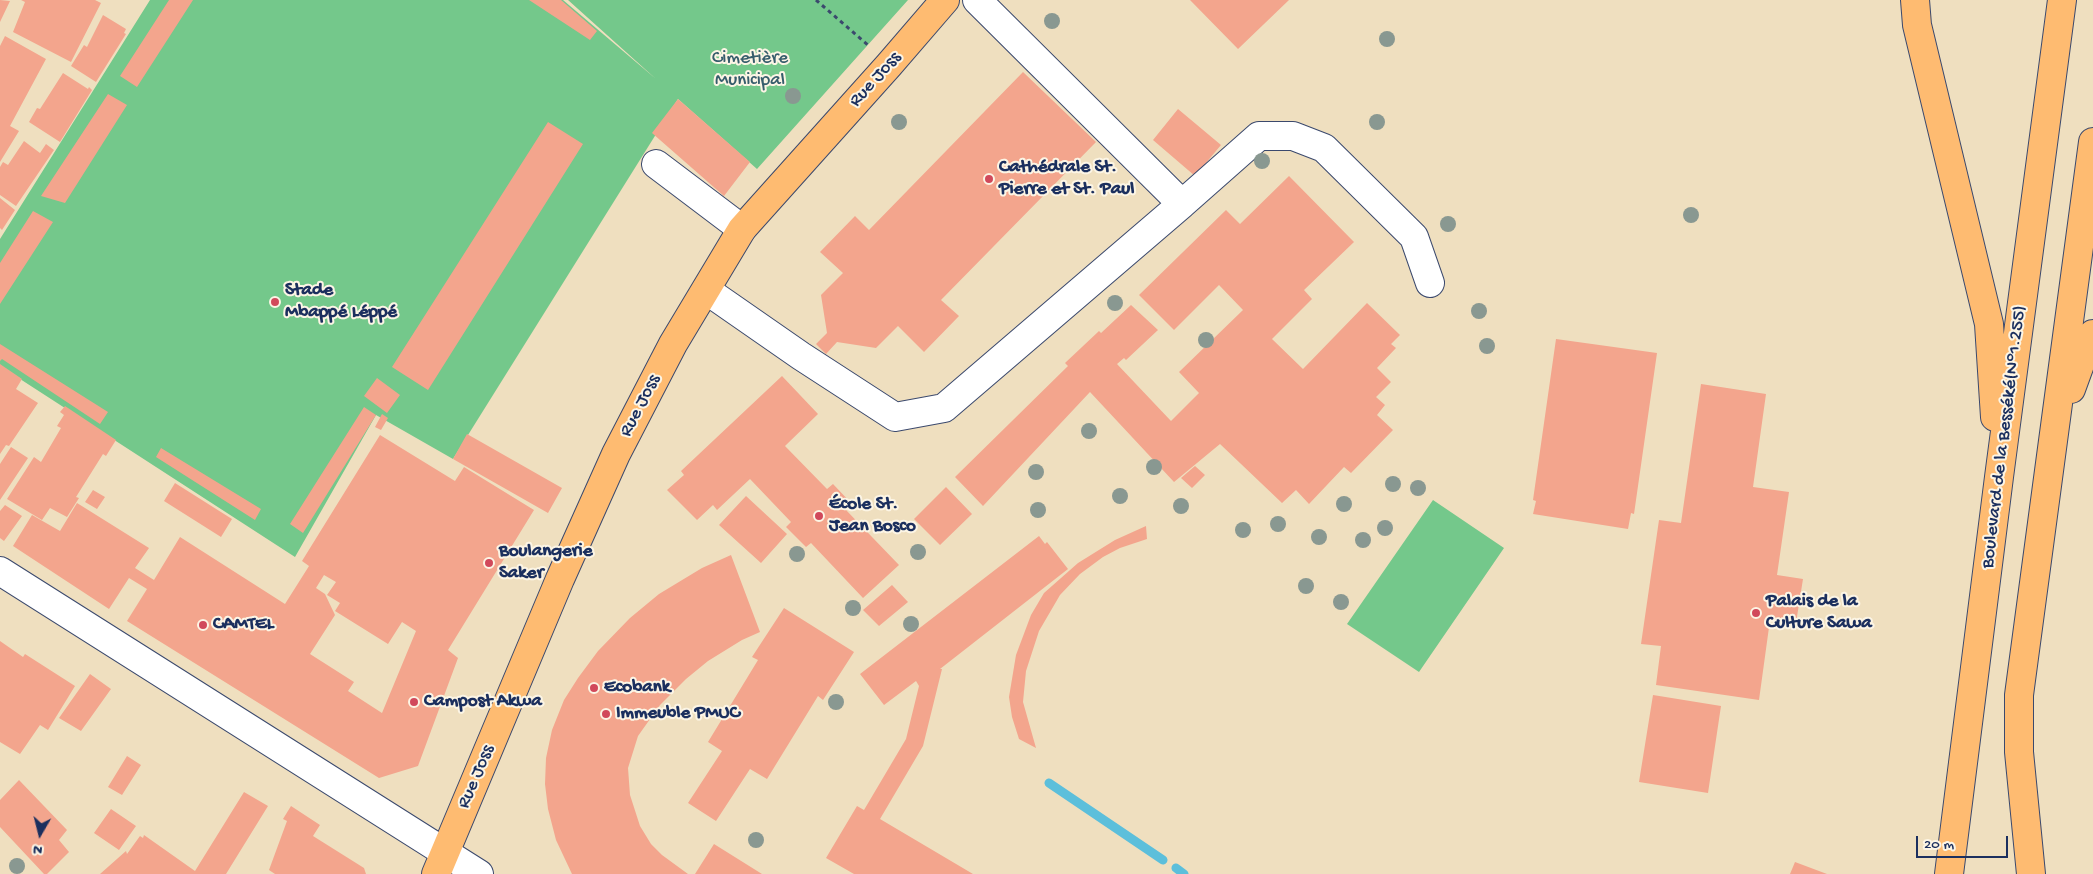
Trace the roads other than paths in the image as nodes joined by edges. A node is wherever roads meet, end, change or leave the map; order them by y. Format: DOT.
graph roads {
  1 [pos="946,0"];
  2 [pos="977,0"];
  3 [pos="1915,0"];
  4 [pos="2062,0"];
  5 [pos="2093,142"];
  6 [pos="656,164"];
  7 [pos="1182,204"];
  8 [pos="742,229"];
  9 [pos="1430,283"];
  10 [pos="706,290"];
  11 [pos="2093,334"];
  12 [pos="2052,444"];
  13 [pos="1999,477"];
  14 [pos="0,571"];
  15 [pos="440,863"];
  16 [pos="479,874"];
  17 [pos="1949,874"];
  18 [pos="2031,874"];
  1 -- 8 [label="main road, Rue Joss"];
  2 -- 7 [label="street"];
  3 -- 13 [label="main road"];
  4 -- 13 [label="main road, Boulevard de la Besséké(N°1.255)"];
  5 -- 12 [label="main road"];
  6 -- 8 [label="street"];
  7 -- 9 [label="street"];
  7 -- 10 [label="street"];
  8 -- 10 [label="main road, Rue Joss"];
  10 -- 15 [label="main road, Rue Joss"];
  11 -- 12 [label="main road"];
  12 -- 18 [label="main road"];
  13 -- 17 [label="main road, Boulevard de la Besséké(N°1.255)"];
  14 -- 15 [label="street"];
  15 -- 16 [label="street"];
}
